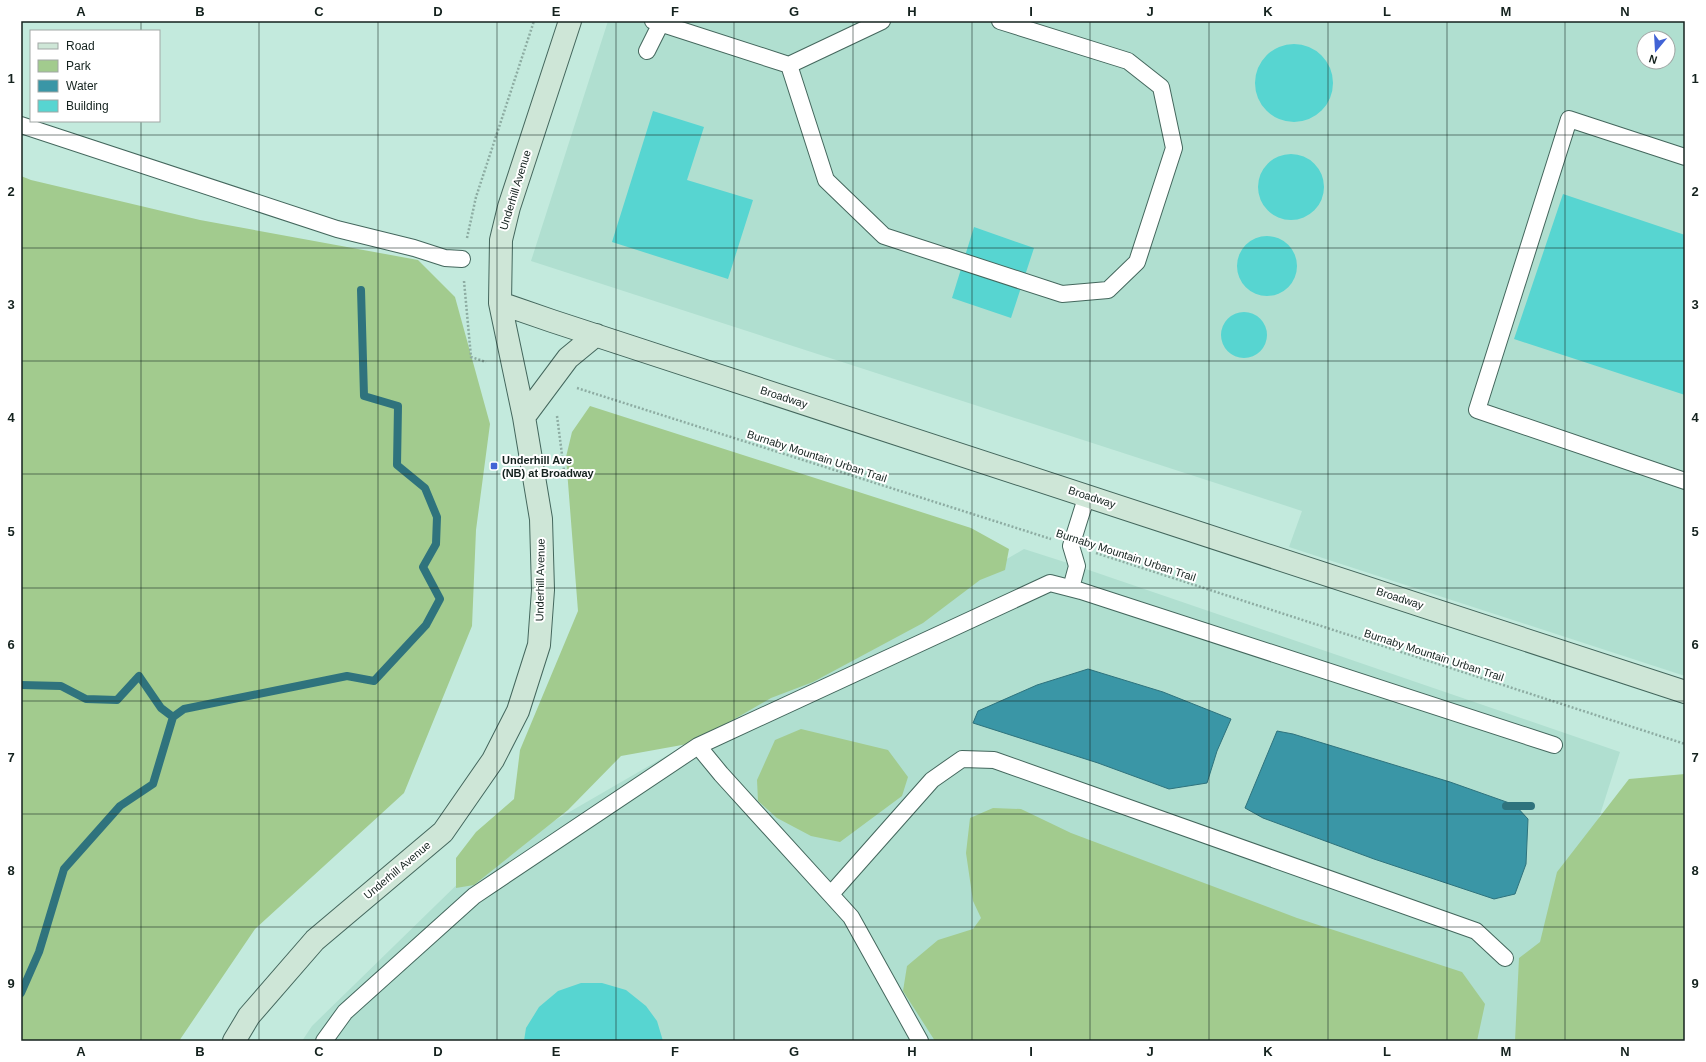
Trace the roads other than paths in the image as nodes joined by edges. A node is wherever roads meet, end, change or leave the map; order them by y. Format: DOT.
graph roads {
  1 [pos="570,21"];
  2 [pos="882,21"];
  3 [pos="1000,21"];
  4 [pos="659,22"];
  5 [pos="648,51"];
  6 [pos="789,65"];
  7 [pos="21,125"];
  8 [pos="1685,157"];
  9 [pos="462,259"];
  10 [pos="500,303"];
  11 [pos="596,335"];
  12 [pos="524,417"];
  13 [pos="1685,481"];
  14 [pos="1087,495"];
  15 [pos="1071,588"];
  16 [pos="1685,692"];
  17 [pos="1554,745"];
  18 [pos="698,746"];
  19 [pos="831,894"];
  20 [pos="1505,958"];
  21 [pos="234,1041"];
  22 [pos="324,1041"];
  23 [pos="920,1041"];
  1 -- 10 [label="street, Underhill Avenue"];
  2 -- 6 [label="lane"];
  3 -- 6 [label="lane"];
  4 -- 5 [label="lane"];
  4 -- 6 [label="lane"];
  7 -- 9 [label="lane"];
  8 -- 13 [label="lane"];
  10 -- 11 [label="street, Broadway"];
  10 -- 12 [label="street, Underhill Avenue"];
  11 -- 12 [label="street"];
  11 -- 14 [label="street, Broadway"];
  12 -- 21 [label="street, Underhill Avenue"];
  14 -- 15 [label="lane"];
  14 -- 16 [label="street, Broadway"];
  15 -- 17 [label="lane"];
  15 -- 18 [label="lane"];
  18 -- 19 [label="lane"];
  18 -- 22 [label="lane"];
  19 -- 20 [label="lane"];
  19 -- 23 [label="lane"];
}
